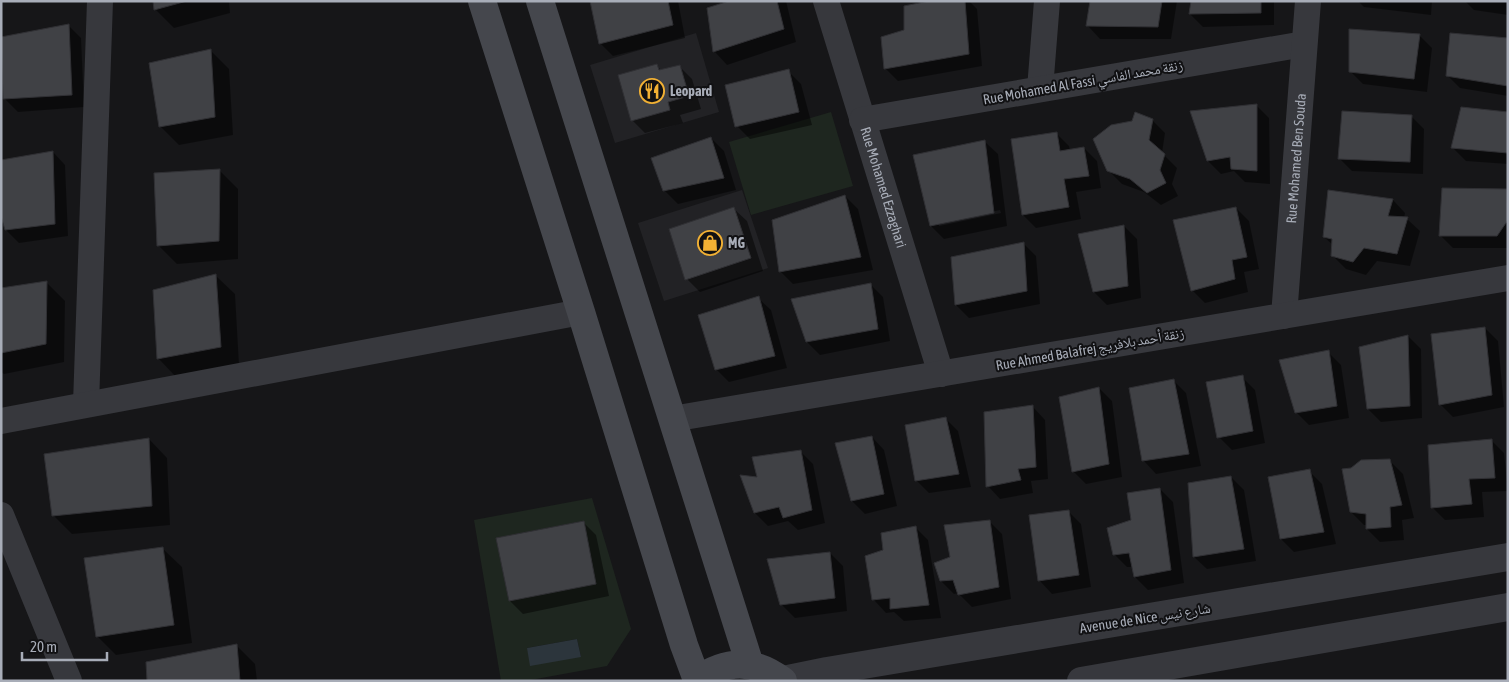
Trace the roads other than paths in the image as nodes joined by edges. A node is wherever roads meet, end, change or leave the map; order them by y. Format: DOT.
graph roads {
  1 [pos="100,1"];
  2 [pos="482,1"];
  3 [pos="540,1"];
  4 [pos="826,1"];
  5 [pos="1047,1"];
  6 [pos="1308,1"];
  7 [pos="1304,44"];
  8 [pos="1040,89"];
  9 [pos="862,120"];
  10 [pos="1508,278"];
  11 [pos="581,312"];
  12 [pos="1284,316"];
  13 [pos="941,374"];
  14 [pos="86,404"];
  15 [pos="672,419"];
  16 [pos="1,421"];
  17 [pos="1,515"];
  18 [pos="1508,557"];
  19 [pos="1508,607"];
  20 [pos="750,665"];
  21 [pos="696,680"];
  22 [pos="69,681"];
  23 [pos="783,681"];
  24 [pos="1081,681"];
  1 -- 14 [label="street"];
  2 -- 11 [label="main road"];
  3 -- 15 [label="main road"];
  4 -- 9 [label="street, Rue Mohamed Ezzaghari"];
  5 -- 8 [label="street"];
  6 -- 7 [label="street, Rue Mohamed Ben Souda"];
  7 -- 8 [label="street, Rue Mohamed Al Fassi زنقة محمد الفاسي"];
  7 -- 12 [label="street, Rue Mohamed Ben Souda"];
  8 -- 9 [label="street, Rue Mohamed Al Fassi زنقة محمد الفاسي"];
  9 -- 13 [label="street, Rue Mohamed Ezzaghari"];
  10 -- 12 [label="street, Rue Ahmed Balafrej زنقة أحمد بلافريج"];
  11 -- 14 [label="street"];
  11 -- 21 [label="main road"];
  12 -- 13 [label="street, Rue Ahmed Balafrej زنقة أحمد بلافريج"];
  13 -- 15 [label="street, Rue Ahmed Balafrej زنقة أحمد بلافريج"];
  14 -- 16 [label="street"];
  15 -- 20 [label="main road"];
  17 -- 22 [label="street"];
  18 -- 23 [label="street, Avenue de Nice شارع نيس"];
  19 -- 24 [label="street"];
  20 -- 21 [label="main road"];
  20 -- 23 [label="main road"];
}
